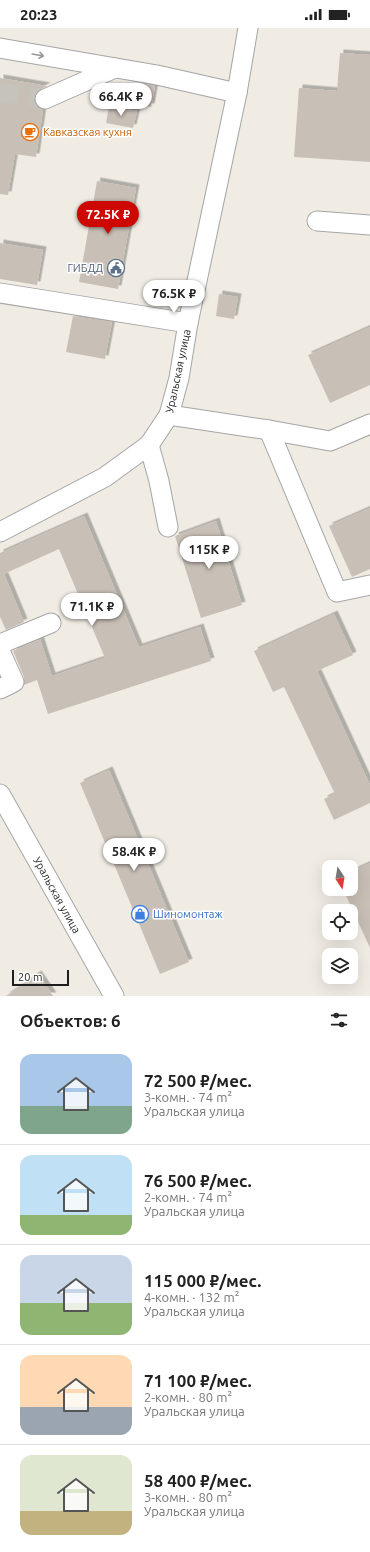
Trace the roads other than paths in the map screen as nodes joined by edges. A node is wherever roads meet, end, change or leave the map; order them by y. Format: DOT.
graph roads {
  1 [pos="248,28"];
  2 [pos="0,48"];
  3 [pos="115,68"];
  4 [pos="237,93"];
  5 [pos="45,99"];
  6 [pos="317,221"];
  7 [pos="370,225"];
  8 [pos="0,293"];
  9 [pos="188,323"];
  10 [pos="169,416"];
  11 [pos="370,424"];
  12 [pos="269,430"];
  13 [pos="149,445"];
  14 [pos="168,527"];
  15 [pos="0,532"];
  16 [pos="370,585"];
  17 [pos="51,623"];
  18 [pos="0,644"];
  19 [pos="0,651"];
  20 [pos="0,689"];
  21 [pos="0,794"];
  22 [pos="114,996"];
  1 -- 4 [label="street, Уральская улица"];
  2 -- 3 [label="street, one-way"];
  3 -- 4 [label="street"];
  3 -- 5 [label="street"];
  4 -- 9 [label="street, Уральская улица"];
  6 -- 7 [label="street"];
  8 -- 9 [label="street"];
  9 -- 10 [label="street, Уральская улица"];
  10 -- 12 [label="street"];
  10 -- 13 [label="street, Уральская улица"];
  11 -- 12 [label="street"];
  12 -- 16 [label="street"];
  13 -- 14 [label="street"];
  13 -- 15 [label="street, Уральская улица"];
  17 -- 18 [label="street"];
  19 -- 20 [label="street"];
  21 -- 22 [label="street, Уральская улица"];
}
